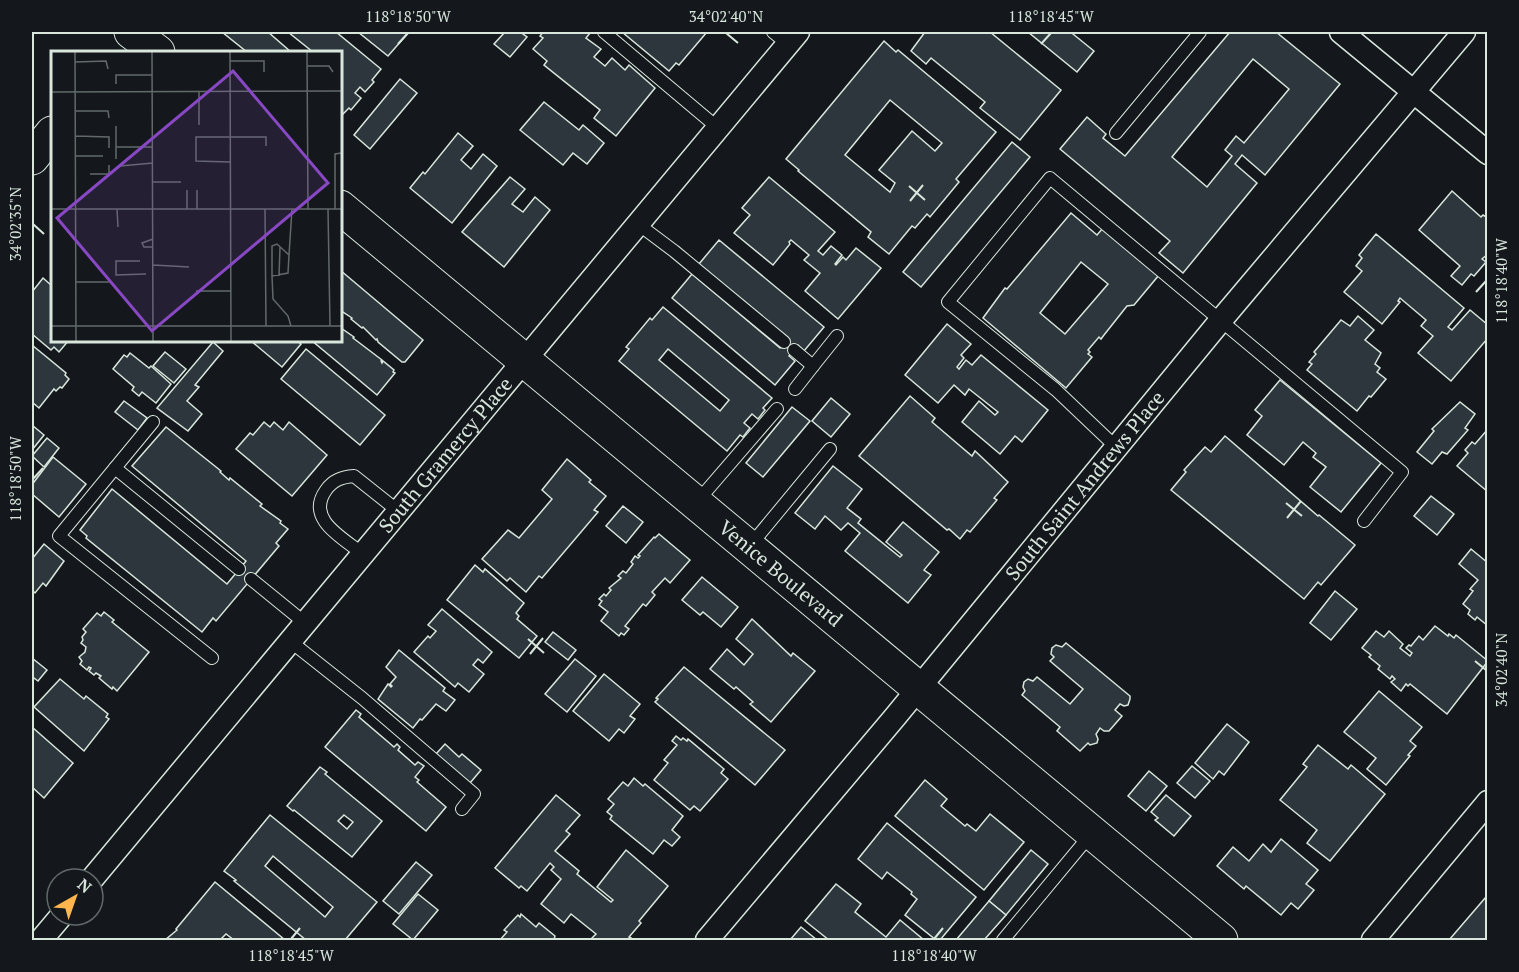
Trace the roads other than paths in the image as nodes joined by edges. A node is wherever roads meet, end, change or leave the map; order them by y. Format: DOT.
graph roads {
  1 [pos="604,32"];
  2 [pos="1200,32"];
  3 [pos="1341,32"];
  4 [pos="1464,32"];
  5 [pos="786,36"];
  6 [pos="1414,92"];
  7 [pos="718,128"];
  8 [pos="1116,133"];
  9 [pos="51,134"];
  10 [pos="1488,153"];
  11 [pos="32,158"];
  12 [pos="342,211"];
  13 [pos="638,224"];
  14 [pos="1221,320"];
  15 [pos="837,336"];
  16 [pos="524,360"];
  17 [pos="813,366"];
  18 [pos="795,389"];
  19 [pos="777,409"];
  20 [pos="153,422"];
  21 [pos="1116,447"];
  22 [pos="830,449"];
  23 [pos="115,468"];
  24 [pos="695,504"];
  25 [pos="398,511"];
  26 [pos="1364,521"];
  27 [pos="749,548"];
  28 [pos="363,554"];
  29 [pos="239,569"];
  30 [pos="251,579"];
  31 [pos="305,624"];
  32 [pos="290,641"];
  33 [pos="212,658"];
  34 [pos="918,688"];
  35 [pos="1488,802"];
  36 [pos="462,809"];
  37 [pos="1091,834"];
  38 [pos="102,867"];
  39 [pos="52,927"];
  40 [pos="41,940"];
  41 [pos="707,940"];
  42 [pos="1003,940"];
  43 [pos="1221,940"];
  44 [pos="1373,940"];
  1 -- 7 [label="lane"];
  2 -- 8 [label="lane"];
  3 -- 6 [label="street"];
  4 -- 6 [label="street, South Saint Andrews Place"];
  5 -- 7 [label="street, South Gramercy Place"];
  6 -- 10 [label="street"];
  6 -- 14 [label="street, South Saint Andrews Place"];
  7 -- 13 [label="street, South Gramercy Place"];
  9 -- 11 [label="main road"];
  12 -- 16 [label="main road, Venice Boulevard"];
  13 -- 16 [label="street, South Gramercy Place"];
  13 -- 17 [label="lane"];
  14 -- 21 [label="street, South Saint Andrews Place"];
  14 -- 21 [label="lane"];
  14 -- 26 [label="lane"];
  15 -- 17 [label="lane"];
  16 -- 24 [label="main road, Venice Boulevard"];
  16 -- 25 [label="street, South Gramercy Place"];
  17 -- 18 [label="lane"];
  19 -- 24 [label="lane"];
  20 -- 23 [label="lane"];
  21 -- 34 [label="street, South Saint Andrews Place"];
  22 -- 27 [label="lane"];
  23 -- 29 [label="lane"];
  23 -- 33 [label="lane"];
  24 -- 27 [label="main road, Venice Boulevard"];
  25 -- 28 [label="street, South Gramercy Place"];
  25 -- 28 [label="lane"];
  27 -- 34 [label="main road, Venice Boulevard"];
  28 -- 31 [label="street, South Gramercy Place"];
  30 -- 31 [label="lane"];
  31 -- 32 [label="street, South Gramercy Place"];
  32 -- 36 [label="lane"];
  32 -- 38 [label="street, South Gramercy Place"];
  34 -- 37 [label="main road, Venice Boulevard"];
  34 -- 41 [label="street, South Saint Andrews Place"];
  35 -- 44 [label="street"];
  37 -- 42 [label="lane"];
  37 -- 43 [label="main road, Venice Boulevard"];
  39 -- 40 [label="street"];
}
